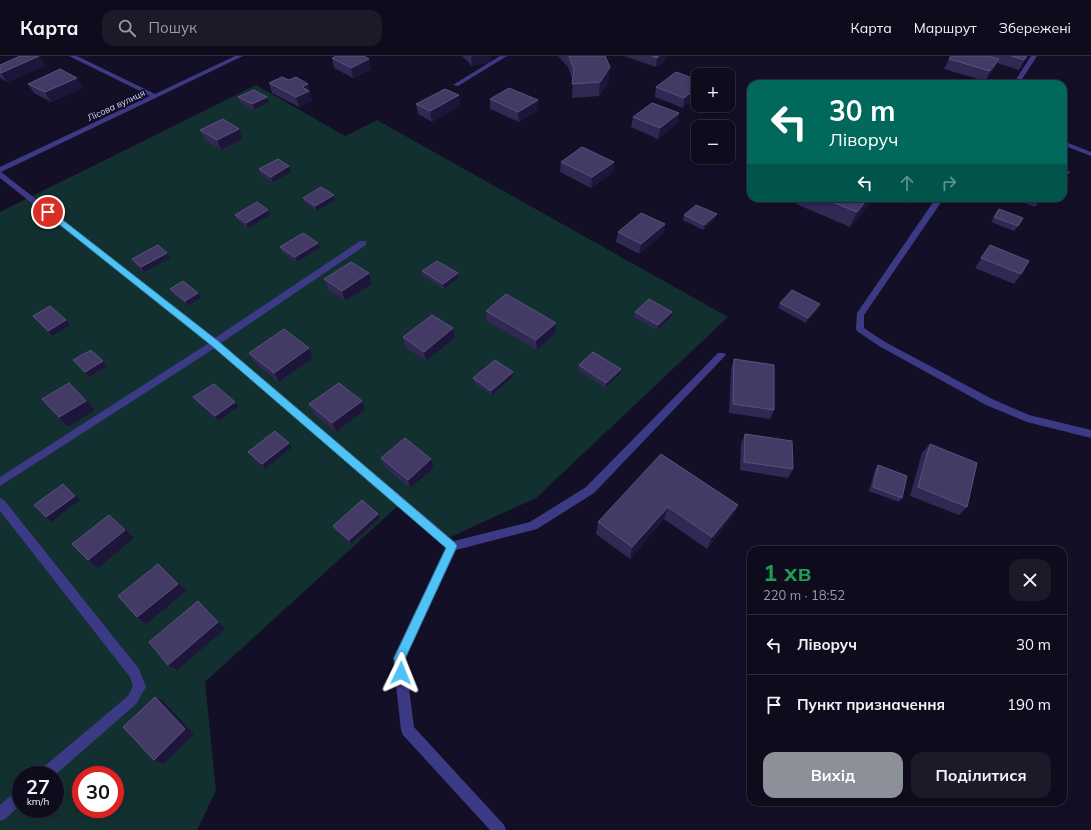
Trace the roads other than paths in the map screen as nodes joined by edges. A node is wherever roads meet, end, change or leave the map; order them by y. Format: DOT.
graph roads {
  1 [pos="72,56"];
  2 [pos="240,56"];
  3 [pos="504,56"];
  4 [pos="1034,56"];
  5 [pos="1019,80"];
  6 [pos="456,85"];
  7 [pos="155,96"];
  8 [pos="1067,145"];
  9 [pos="1091,154"];
  10 [pos="0,170"];
  11 [pos="0,174"];
  12 [pos="937,202"];
  13 [pos="363,243"];
  14 [pos="215,344"];
  15 [pos="721,355"];
  16 [pos="1091,434"];
  17 [pos="0,482"];
  18 [pos="0,503"];
  19 [pos="452,546"];
  20 [pos="56,766"];
  21 [pos="12,804"];
  22 [pos="0,814"];
  23 [pos="500,830"];
  1 -- 7 [label="street"];
  2 -- 7 [label="street, Лісова вулиця"];
  3 -- 6 [label="street"];
  4 -- 5 [label="street"];
  7 -- 10 [label="street, Лісова вулиця"];
  8 -- 9 [label="street"];
  11 -- 14 [label="street"];
  12 -- 16 [label="street"];
  13 -- 14 [label="street"];
  14 -- 17 [label="street"];
  14 -- 19 [label="street"];
  15 -- 19 [label="street"];
  18 -- 20 [label="street"];
  19 -- 23 [label="street"];
  21 -- 22 [label="street"];
}
